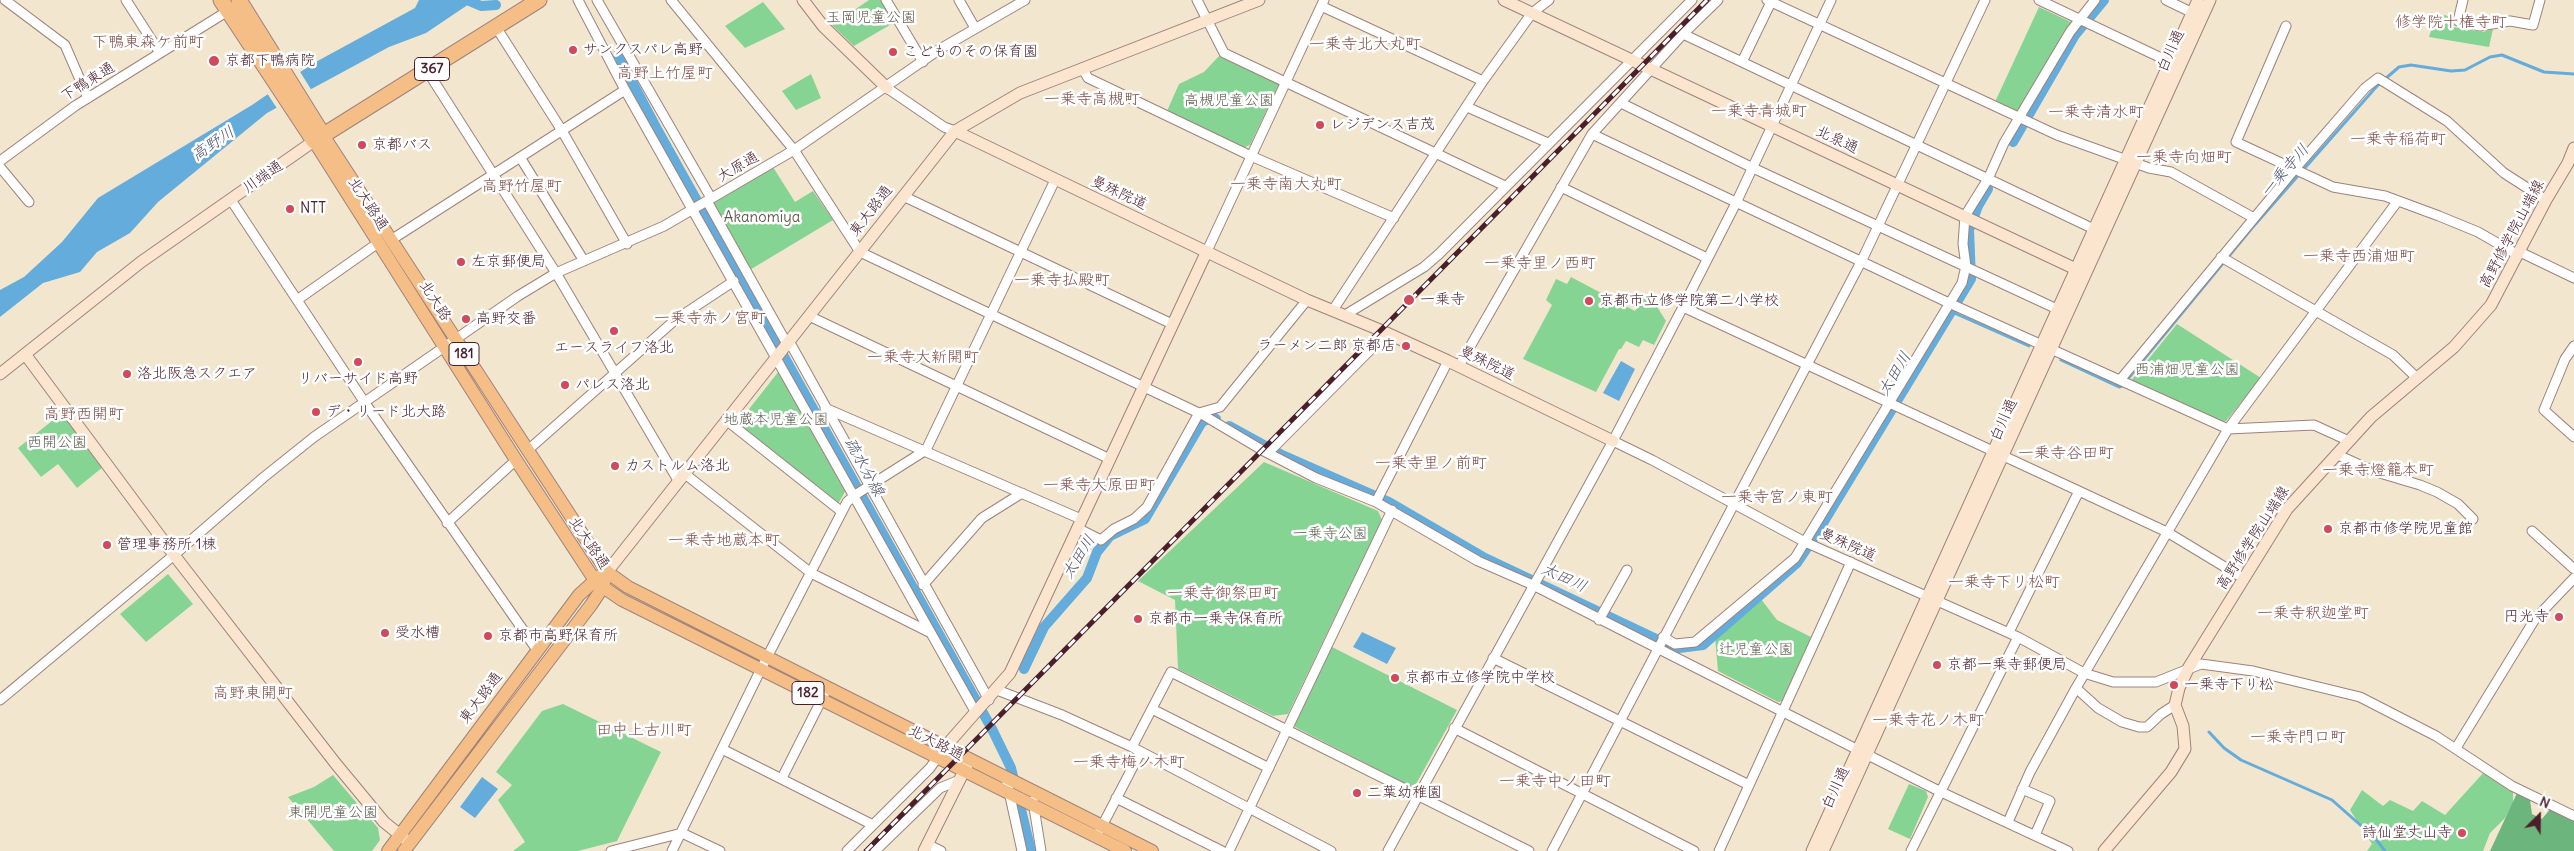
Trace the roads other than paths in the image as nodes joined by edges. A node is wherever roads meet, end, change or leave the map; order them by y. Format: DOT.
graph roads {
  1 [pos="6,0"];
  2 [pos="126,0"];
  3 [pos="539,0"];
  4 [pos="578,0"];
  5 [pos="597,0"];
  6 [pos="671,0"];
  7 [pos="802,0"];
  8 [pos="886,0"];
  9 [pos="959,0"];
  10 [pos="1197,0"];
  11 [pos="1259,0"];
  12 [pos="1504,0"];
  13 [pos="1549,0"];
  14 [pos="1692,0"];
  15 [pos="1718,0"];
  16 [pos="1831,0"];
  17 [pos="1984,0"];
  18 [pos="2038,0"];
  19 [pos="2095,0"];
  20 [pos="2166,0"];
  21 [pos="2198,0"];
  22 [pos="2210,0"];
  23 [pos="2463,0"];
  24 [pos="2540,0"];
  25 [pos="1020,1"];
  26 [pos="1770,1"];
  27 [pos="235,3"];
  28 [pos="1323,3"];
  29 [pos="1532,13"];
  30 [pos="2197,15"];
  31 [pos="2079,19"];
  32 [pos="1206,20"];
  33 [pos="1819,24"];
  34 [pos="2286,26"];
  35 [pos="496,27"];
  36 [pos="975,28"];
  37 [pos="1683,34"];
  38 [pos="160,54"];
  39 [pos="1632,60"];
  40 [pos="923,62"];
  41 [pos="1742,62"];
  42 [pos="2175,64"];
  43 [pos="1082,68"];
  44 [pos="1653,70"];
  45 [pos="428,72"];
  46 [pos="1286,81"];
  47 [pos="1484,81"];
  48 [pos="1945,83"];
  49 [pos="1791,85"];
  50 [pos="887,88"];
  51 [pos="625,90"];
  52 [pos="88,98"];
  53 [pos="1621,103"];
  54 [pos="1467,107"];
  55 [pos="2025,120"];
  56 [pos="1773,126"];
  57 [pos="561,129"];
  58 [pos="955,131"];
  59 [pos="316,134"];
  60 [pos="1592,134"];
  61 [pos="1548,143"];
  62 [pos="1916,144"];
  63 [pos="2574,148"];
  64 [pos="794,150"];
  65 [pos="1437,152"];
  66 [pos="1251,156"];
  67 [pos="520,158"];
  68 [pos="2125,159"];
  69 [pos="2571,161"];
  70 [pos="0,162"];
  71 [pos="2136,163"];
  72 [pos="0,167"];
  73 [pos="1753,168"];
  74 [pos="2294,170"];
  75 [pos="495,175"];
  76 [pos="1988,179"];
  77 [pos="1055,180"];
  78 [pos="1897,184"];
  79 [pos="1505,186"];
  80 [pos="1561,187"];
  81 [pos="903,196"];
  82 [pos="231,200"];
  83 [pos="2546,200"];
  84 [pos="29,202"];
  85 [pos="2396,202"];
  86 [pos="703,203"];
  87 [pos="1736,203"];
  88 [pos="1394,218"];
  89 [pos="2254,218"];
  90 [pos="1970,219"];
  91 [pos="1878,226"];
  92 [pos="2099,232"];
  93 [pos="391,240"];
  94 [pos="378,243"];
  95 [pos="627,244"];
  96 [pos="1207,251"];
  97 [pos="860,252"];
  98 [pos="1021,252"];
  99 [pos="2519,253"];
  100 [pos="2221,257"];
  101 [pos="1707,258"];
  102 [pos="584,260"];
  103 [pos="1862,260"];
  104 [pos="1970,268"];
  105 [pos="2075,268"];
  106 [pos="556,273"];
  107 [pos="2086,273"];
  108 [pos="2574,278"];
  109 [pos="734,281"];
  110 [pos="297,300"];
  111 [pos="1307,300"];
  112 [pos="1954,305"];
  113 [pos="1683,307"];
  114 [pos="2057,309"];
  115 [pos="1333,310"];
  116 [pos="2315,312"];
  117 [pos="992,315"];
  118 [pos="1345,315"];
  119 [pos="809,316"];
  120 [pos="1172,324"];
  121 [pos="1386,332"];
  122 [pos="450,344"];
  123 [pos="2040,344"];
  124 [pos="2574,346"];
  125 [pos="784,348"];
  126 [pos="2052,349"];
  127 [pos="25,354"];
  128 [pos="1453,363"];
  129 [pos="1807,364"];
  130 [pos="0,374"];
  131 [pos="616,374"];
  132 [pos="2417,378"];
  133 [pos="2120,380"];
  134 [pos="957,387"];
  135 [pos="1142,387"];
  136 [pos="365,403"];
  137 [pos="1893,404"];
  138 [pos="825,408"];
  139 [pos="1201,414"];
  140 [pos="726,420"];
  141 [pos="2228,429"];
  142 [pos="2574,437"];
  143 [pos="1613,441"];
  144 [pos="2349,441"];
  145 [pos="528,450"];
  146 [pos="926,450"];
  147 [pos="1271,450"];
  148 [pos="1999,453"];
  149 [pos="2336,454"];
  150 [pos="1110,459"];
  151 [pos="516,460"];
  152 [pos="682,478"];
  153 [pos="868,486"];
  154 [pos="2080,491"];
  155 [pos="1022,493"];
  156 [pos="855,495"];
  157 [pos="1378,499"];
  158 [pos="1734,504"];
  159 [pos="1392,510"];
  160 [pos="842,512"];
  161 [pos="2473,519"];
  162 [pos="447,523"];
  163 [pos="1079,523"];
  164 [pos="2167,532"];
  165 [pos="2532,532"];
  166 [pos="1808,544"];
  167 [pos="174,555"];
  168 [pos="1851,562"];
  169 [pos="2574,569"];
  170 [pos="1626,570"];
  171 [pos="607,572"];
  172 [pos="810,573"];
  173 [pos="2243,578"];
  174 [pos="2574,578"];
  175 [pos="1536,581"];
  176 [pos="599,583"];
  177 [pos="923,585"];
  178 [pos="1932,599"];
  179 [pos="1602,615"];
  180 [pos="929,632"];
  181 [pos="2009,632"];
  182 [pos="2018,637"];
  183 [pos="1660,642"];
  184 [pos="537,650"];
  185 [pos="767,657"];
  186 [pos="1493,658"];
  187 [pos="2188,668"];
  188 [pos="761,669"];
  189 [pos="2084,673"];
  190 [pos="2076,688"];
  191 [pos="997,690"];
  192 [pos="825,694"];
  193 [pos="1,696"];
  194 [pos="2175,706"];
  195 [pos="982,707"];
  196 [pos="1152,709"];
  197 [pos="1784,711"];
  198 [pos="1620,722"];
  199 [pos="1287,728"];
  200 [pos="1454,728"];
  201 [pos="2456,748"];
  202 [pos="722,749"];
  203 [pos="1136,750"];
  204 [pos="941,752"];
  205 [pos="1864,752"];
  206 [pos="970,760"];
  207 [pos="1269,768"];
  208 [pos="960,776"];
  209 [pos="782,778"];
  210 [pos="1749,785"];
  211 [pos="2022,788"];
  212 [pos="1019,791"];
  213 [pos="1940,791"];
  214 [pos="1582,794"];
  215 [pos="1417,795"];
  216 [pos="1116,798"];
  217 [pos="1249,810"];
  218 [pos="2574,816"];
  219 [pos="2008,822"];
  220 [pos="873,825"];
  221 [pos="1099,831"];
  222 [pos="682,833"];
  223 [pos="400,835"];
  224 [pos="2035,835"];
  225 [pos="407,847"];
  226 [pos="926,848"];
  227 [pos="388,851"];
  228 [pos="611,851"];
  229 [pos="672,851"];
  230 [pos="720,851"];
  231 [pos="847,851"];
  232 [pos="875,851"];
  233 [pos="941,851"];
  234 [pos="1022,851"];
  235 [pos="1041,851"];
  236 [pos="1125,851"];
  237 [pos="1152,851"];
  238 [pos="1222,851"];
  239 [pos="1230,851"];
  240 [pos="1331,851"];
  241 [pos="1388,851"];
  242 [pos="1528,851"];
  243 [pos="1552,851"];
  244 [pos="1694,851"];
  245 [pos="1718,851"];
  246 [pos="1812,851"];
  247 [pos="1823,851"];
  248 [pos="1911,851"];
  249 [pos="2068,851"];
  250 [pos="2104,851"];
  1 -- 52 [label="street"];
  2 -- 38 [label="street"];
  3 -- 35 [label="highway, 川端通 / 367"];
  4 -- 51 [label="street"];
  5 -- 86 [label="street"];
  6 -- 64 [label="street"];
  7 -- 50 [label="street, 曼殊院道"];
  8 -- 40 [label="street"];
  9 -- 36 [label="street"];
  10 -- 32 [label="street"];
  11 -- 32 [label="street, 東大路通"];
  12 -- 29 [label="street, 北泉通"];
  13 -- 29 [label="street"];
  14 -- 39 [label="street"];
  15 -- 37 [label="street"];
  16 -- 33 [label="street"];
  17 -- 48 [label="street"];
  18 -- 31 [label="street"];
  19 -- 31 [label="street"];
  20 -- 30 [label="street"];
  21 -- 30 [label="street, 白川通"];
  22 -- 30 [label="street, 白川通"];
  23 -- 24 [label="street"];
  25 -- 36 [label="street, 大原通"];
  26 -- 33 [label="street"];
  26 -- 41 [label="street"];
  27 -- 38 [label="street, 下鴨東通"];
  27 -- 59 [label="highway, 北大路通"];
  28 -- 46 [label="street"];
  28 -- 47 [label="street"];
  29 -- 39 [label="street, 北泉通"];
  29 -- 47 [label="street"];
  30 -- 42 [label="street, 白川通"];
  31 -- 42 [label="street"];
  31 -- 55 [label="street"];
  32 -- 43 [label="street, 東大路通"];
  32 -- 46 [label="street"];
  33 -- 48 [label="street"];
  33 -- 49 [label="street"];
  34 -- 74 [label="street"];
  35 -- 45 [label="highway, 川端通 / 367"];
  35 -- 57 [label="street"];
  36 -- 40 [label="street, 大原通"];
  37 -- 41 [label="street"];
  37 -- 44 [label="street"];
  38 -- 52 [label="street, 下鴨東通"];
  39 -- 44 [label="street, 北泉通"];
  39 -- 61 [label="street"];
  40 -- 50 [label="street, 大原通"];
  41 -- 49 [label="street"];
  42 -- 68 [label="street, 白川通"];
  42 -- 71 [label="street, 白川通"];
  43 -- 58 [label="street, 東大路通"];
  43 -- 66 [label="street"];
  44 -- 53 [label="street"];
  44 -- 56 [label="street, 北泉通"];
  45 -- 59 [label="highway, 川端通 / 367"];
  45 -- 75 [label="street"];
  46 -- 65 [label="street"];
  46 -- 66 [label="street"];
  47 -- 54 [label="street"];
  48 -- 55 [label="street"];
  48 -- 62 [label="street"];
  49 -- 56 [label="street"];
  49 -- 62 [label="street"];
  50 -- 58 [label="street, 曼殊院道"];
  50 -- 64 [label="street, 大原通"];
  51 -- 57 [label="street"];
  51 -- 86 [label="street"];
  52 -- 70 [label="street, 下鴨東通"];
  53 -- 60 [label="street"];
  53 -- 73 [label="street"];
  54 -- 61 [label="street"];
  54 -- 65 [label="street"];
  55 -- 68 [label="street"];
  55 -- 76 [label="street"];
  56 -- 73 [label="street"];
  56 -- 78 [label="street, 北泉通"];
  57 -- 67 [label="street"];
  57 -- 95 [label="street"];
  58 -- 77 [label="street, 曼殊院道"];
  58 -- 81 [label="street, 東大路通"];
  59 -- 82 [label="street, 川端通"];
  59 -- 93 [label="main road, 北大路通 / 181"];
  59 -- 94 [label="main road, 北大路 / 181"];
  60 -- 80 [label="street"];
  60 -- 87 [label="street"];
  61 -- 79 [label="street"];
  62 -- 76 [label="street"];
  62 -- 78 [label="street"];
  63 -- 69 [label="street, 高野修学院山端線"];
  64 -- 86 [label="street, 大原通"];
  64 -- 97 [label="street"];
  65 -- 79 [label="street"];
  65 -- 88 [label="street"];
  66 -- 88 [label="street"];
  66 -- 96 [label="street"];
  67 -- 75 [label="street"];
  67 -- 102 [label="street"];
  68 -- 71 [label="street"];
  68 -- 92 [label="street, 白川通"];
  69 -- 83 [label="street, 高野修学院山端線"];
  71 -- 89 [label="street"];
  71 -- 92 [label="street, 白川通"];
  72 -- 84 [label="street"];
  73 -- 87 [label="street"];
  73 -- 91 [label="street"];
  74 -- 83 [label="street"];
  74 -- 85 [label="street"];
  74 -- 89 [label="street"];
  75 -- 93 [label="street"];
  75 -- 106 [label="street"];
  76 -- 90 [label="street"];
  76 -- 92 [label="street"];
  77 -- 96 [label="street, 曼殊院道"];
  77 -- 98 [label="street"];
  78 -- 90 [label="street, 北泉通"];
  78 -- 91 [label="street"];
  79 -- 118 [label="street"];
  80 -- 101 [label="street"];
  80 -- 128 [label="street"];
  81 -- 97 [label="street, 東大路通"];
  81 -- 98 [label="street"];
  82 -- 110 [label="street"];
  82 -- 127 [label="street, 川端通"];
  83 -- 99 [label="street, 高野修学院山端線"];
  85 -- 99 [label="street"];
  85 -- 116 [label="street"];
  86 -- 95 [label="street, 大原通"];
  86 -- 109 [label="street"];
  86 -- 125 [label="street"];
  87 -- 101 [label="street"];
  87 -- 103 [label="street"];
  88 -- 115 [label="street"];
  89 -- 100 [label="street"];
  90 -- 104 [label="street"];
  90 -- 105 [label="street, 北泉通"];
  91 -- 103 [label="street"];
  91 -- 104 [label="street"];
  92 -- 105 [label="street, 白川通"];
  92 -- 107 [label="street, 白川通"];
  93 -- 122 [label="main road, 北大路通 / 181"];
  94 -- 110 [label="street"];
  94 -- 122 [label="main road, 北大路 / 181"];
  95 -- 102 [label="street, 大原通"];
  96 -- 111 [label="street, 曼殊院道"];
  96 -- 120 [label="street"];
  97 -- 117 [label="street"];
  97 -- 119 [label="street, 東大路通"];
  98 -- 117 [label="street"];
  98 -- 120 [label="street"];
  99 -- 108 [label="street"];
  99 -- 132 [label="street, 高野修学院山端線"];
  100 -- 116 [label="street"];
  100 -- 133 [label="street"];
  101 -- 113 [label="street"];
  102 -- 106 [label="street, 大原通"];
  103 -- 112 [label="street"];
  103 -- 129 [label="street"];
  104 -- 112 [label="street"];
  104 -- 114 [label="street"];
  105 -- 107 [label="street, 北泉通"];
  105 -- 114 [label="street, 白川通"];
  106 -- 122 [label="street, 大原通"];
  106 -- 131 [label="street"];
  107 -- 126 [label="street, 白川通"];
  109 -- 125 [label="street"];
  109 -- 131 [label="street"];
  110 -- 136 [label="street"];
  111 -- 115 [label="street, 曼殊院道"];
  111 -- 139 [label="street"];
  112 -- 123 [label="street"];
  112 -- 137 [label="street"];
  113 -- 129 [label="street"];
  113 -- 143 [label="street"];
  114 -- 123 [label="street, 白川通"];
  115 -- 118 [label="street, 曼殊院道"];
  116 -- 132 [label="street"];
  116 -- 141 [label="street"];
  117 -- 134 [label="street"];
  117 -- 135 [label="street"];
  118 -- 121 [label="street, 曼殊院道"];
  119 -- 125 [label="street, 東大路通"];
  119 -- 134 [label="street"];
  120 -- 135 [label="street"];
  121 -- 128 [label="street, 曼殊院道"];
  121 -- 147 [label="street"];
  122 -- 136 [label="street, 大原通"];
  122 -- 145 [label="main road, 北大路通 / 181"];
  122 -- 151 [label="main road, 北大路 / 181"];
  123 -- 126 [label="street"];
  123 -- 148 [label="street, 白川通"];
  124 -- 142 [label="street"];
  125 -- 138 [label="street"];
  125 -- 140 [label="street, 東大路通"];
  125 -- 156 [label="street"];
  126 -- 133 [label="street"];
  126 -- 148 [label="street, 白川通"];
  127 -- 130 [label="street, 川端通"];
  127 -- 167 [label="street"];
  128 -- 143 [label="street, 曼殊院道"];
  128 -- 157 [label="street"];
  129 -- 137 [label="street"];
  129 -- 158 [label="street"];
  131 -- 145 [label="street"];
  131 -- 152 [label="street"];
  132 -- 144 [label="street, 高野修学院山端線"];
  133 -- 141 [label="street"];
  134 -- 146 [label="street"];
  134 -- 150 [label="street"];
  135 -- 139 [label="street"];
  135 -- 150 [label="street"];
  136 -- 162 [label="street"];
  136 -- 167 [label="street, 大原通"];
  137 -- 148 [label="street"];
  137 -- 166 [label="street"];
  138 -- 146 [label="street"];
  138 -- 153 [label="street"];
  139 -- 147 [label="street"];
  139 -- 163 [label="street"];
  140 -- 152 [label="street, 東大路通"];
  140 -- 160 [label="street"];
  141 -- 144 [label="street"];
  141 -- 164 [label="street"];
  143 -- 158 [label="street, 曼殊院道"];
  143 -- 175 [label="street"];
  144 -- 149 [label="street, 高野修学院山端線"];
  145 -- 171 [label="main road, 北大路通 / 181"];
  146 -- 153 [label="street"];
  146 -- 155 [label="street"];
  147 -- 157 [label="street"];
  148 -- 154 [label="street"];
  148 -- 178 [label="street, 白川通"];
  149 -- 161 [label="street"];
  149 -- 173 [label="street, 高野修学院山端線"];
  150 -- 163 [label="street"];
  151 -- 162 [label="street"];
  151 -- 176 [label="main road, 北大路 / 181"];
  152 -- 171 [label="street, 東大路通"];
  152 -- 172 [label="street"];
  153 -- 156 [label="street"];
  153 -- 177 [label="street"];
  154 -- 164 [label="street"];
  154 -- 181 [label="street"];
  155 -- 163 [label="street"];
  155 -- 177 [label="street"];
  156 -- 160 [label="street"];
  156 -- 180 [label="street"];
  157 -- 159 [label="street"];
  158 -- 166 [label="street, 曼殊院道"];
  158 -- 183 [label="street"];
  159 -- 175 [label="street"];
  159 -- 199 [label="street"];
  160 -- 172 [label="street"];
  162 -- 184 [label="street"];
  163 -- 191 [label="street"];
  164 -- 173 [label="street"];
  164 -- 189 [label="street"];
  165 -- 169 [label="street"];
  166 -- 168 [label="street, 曼殊院道"];
  166 -- 183 [label="street"];
  167 -- 193 [label="street, 大原通"];
  167 -- 223 [label="street"];
  168 -- 178 [label="street, 曼殊院道"];
  168 -- 197 [label="street"];
  170 -- 179 [label="street"];
  171 -- 176 [label="main road, 東大路通"];
  171 -- 185 [label="main road, 北大路通 / 182"];
  172 -- 180 [label="street"];
  172 -- 185 [label="street"];
  173 -- 187 [label="street, 高野修学院山端線"];
  174 -- 201 [label="street"];
  175 -- 179 [label="street"];
  175 -- 186 [label="street"];
  176 -- 184 [label="main road, 東大路通"];
  176 -- 188 [label="main road, 北大路通 / 182"];
  176 -- 225 [label="main road, 東大路通"];
  177 -- 195 [label="street"];
  178 -- 181 [label="street, 曼殊院道"];
  178 -- 205 [label="street, 白川通"];
  179 -- 183 [label="street"];
  180 -- 195 [label="street"];
  181 -- 182 [label="street, 曼殊院道"];
  182 -- 189 [label="street, 曼殊院道"];
  182 -- 213 [label="street"];
  183 -- 197 [label="street"];
  183 -- 198 [label="street"];
  184 -- 223 [label="main road, 東大路通"];
  185 -- 188 [label="street"];
  185 -- 192 [label="main road, 北大路通 / 182"];
  186 -- 198 [label="street"];
  186 -- 200 [label="street"];
  187 -- 189 [label="street, 曼殊院道"];
  187 -- 194 [label="street, 高野修学院山端線"];
  187 -- 201 [label="street"];
  188 -- 192 [label="main road, 北大路通 / 182"];
  188 -- 202 [label="street"];
  189 -- 190 [label="street"];
  190 -- 194 [label="street"];
  190 -- 211 [label="street"];
  191 -- 195 [label="street"];
  191 -- 203 [label="street"];
  192 -- 204 [label="main road, 北大路通 / 182"];
  192 -- 209 [label="street"];
  194 -- 250 [label="street"];
  195 -- 204 [label="street"];
  196 -- 199 [label="street"];
  196 -- 203 [label="street"];
  196 -- 207 [label="street"];
  197 -- 205 [label="street"];
  197 -- 210 [label="street"];
  198 -- 210 [label="street"];
  198 -- 214 [label="street"];
  199 -- 207 [label="street"];
  199 -- 215 [label="street"];
  200 -- 214 [label="street"];
  200 -- 215 [label="street"];
  201 -- 218 [label="street"];
  202 -- 209 [label="street"];
  202 -- 222 [label="street"];
  203 -- 216 [label="street"];
  203 -- 217 [label="street"];
  204 -- 206 [label="main road, 北大路通 / 182"];
  204 -- 208 [label="main road, 北大路通 / 182"];
  204 -- 220 [label="street"];
  205 -- 213 [label="street"];
  205 -- 246 [label="street, 白川通"];
  205 -- 247 [label="street, 白川通"];
  206 -- 208 [label="street"];
  206 -- 212 [label="main road, 北大路通 / 182"];
  207 -- 217 [label="street"];
  208 -- 212 [label="main road, 北大路通 / 182"];
  208 -- 226 [label="street"];
  208 -- 232 [label="street"];
  209 -- 220 [label="street"];
  210 -- 245 [label="street"];
  211 -- 219 [label="street"];
  211 -- 224 [label="street"];
  212 -- 221 [label="main road, 北大路通 / 182"];
  212 -- 234 [label="street"];
  212 -- 235 [label="street"];
  213 -- 219 [label="street"];
  213 -- 248 [label="street"];
  214 -- 243 [label="street"];
  214 -- 244 [label="street"];
  215 -- 241 [label="street"];
  215 -- 242 [label="street"];
  216 -- 221 [label="street"];
  216 -- 238 [label="street"];
  217 -- 239 [label="street"];
  217 -- 240 [label="street"];
  219 -- 224 [label="street"];
  220 -- 231 [label="street"];
  221 -- 236 [label="main road, 北大路通 / 182"];
  221 -- 237 [label="main road, 北大路通 / 182"];
  222 -- 228 [label="street"];
  222 -- 229 [label="street"];
  222 -- 230 [label="street"];
  223 -- 225 [label="street"];
  223 -- 227 [label="main road, 東大路通"];
  224 -- 249 [label="street"];
  226 -- 233 [label="street"];
}
